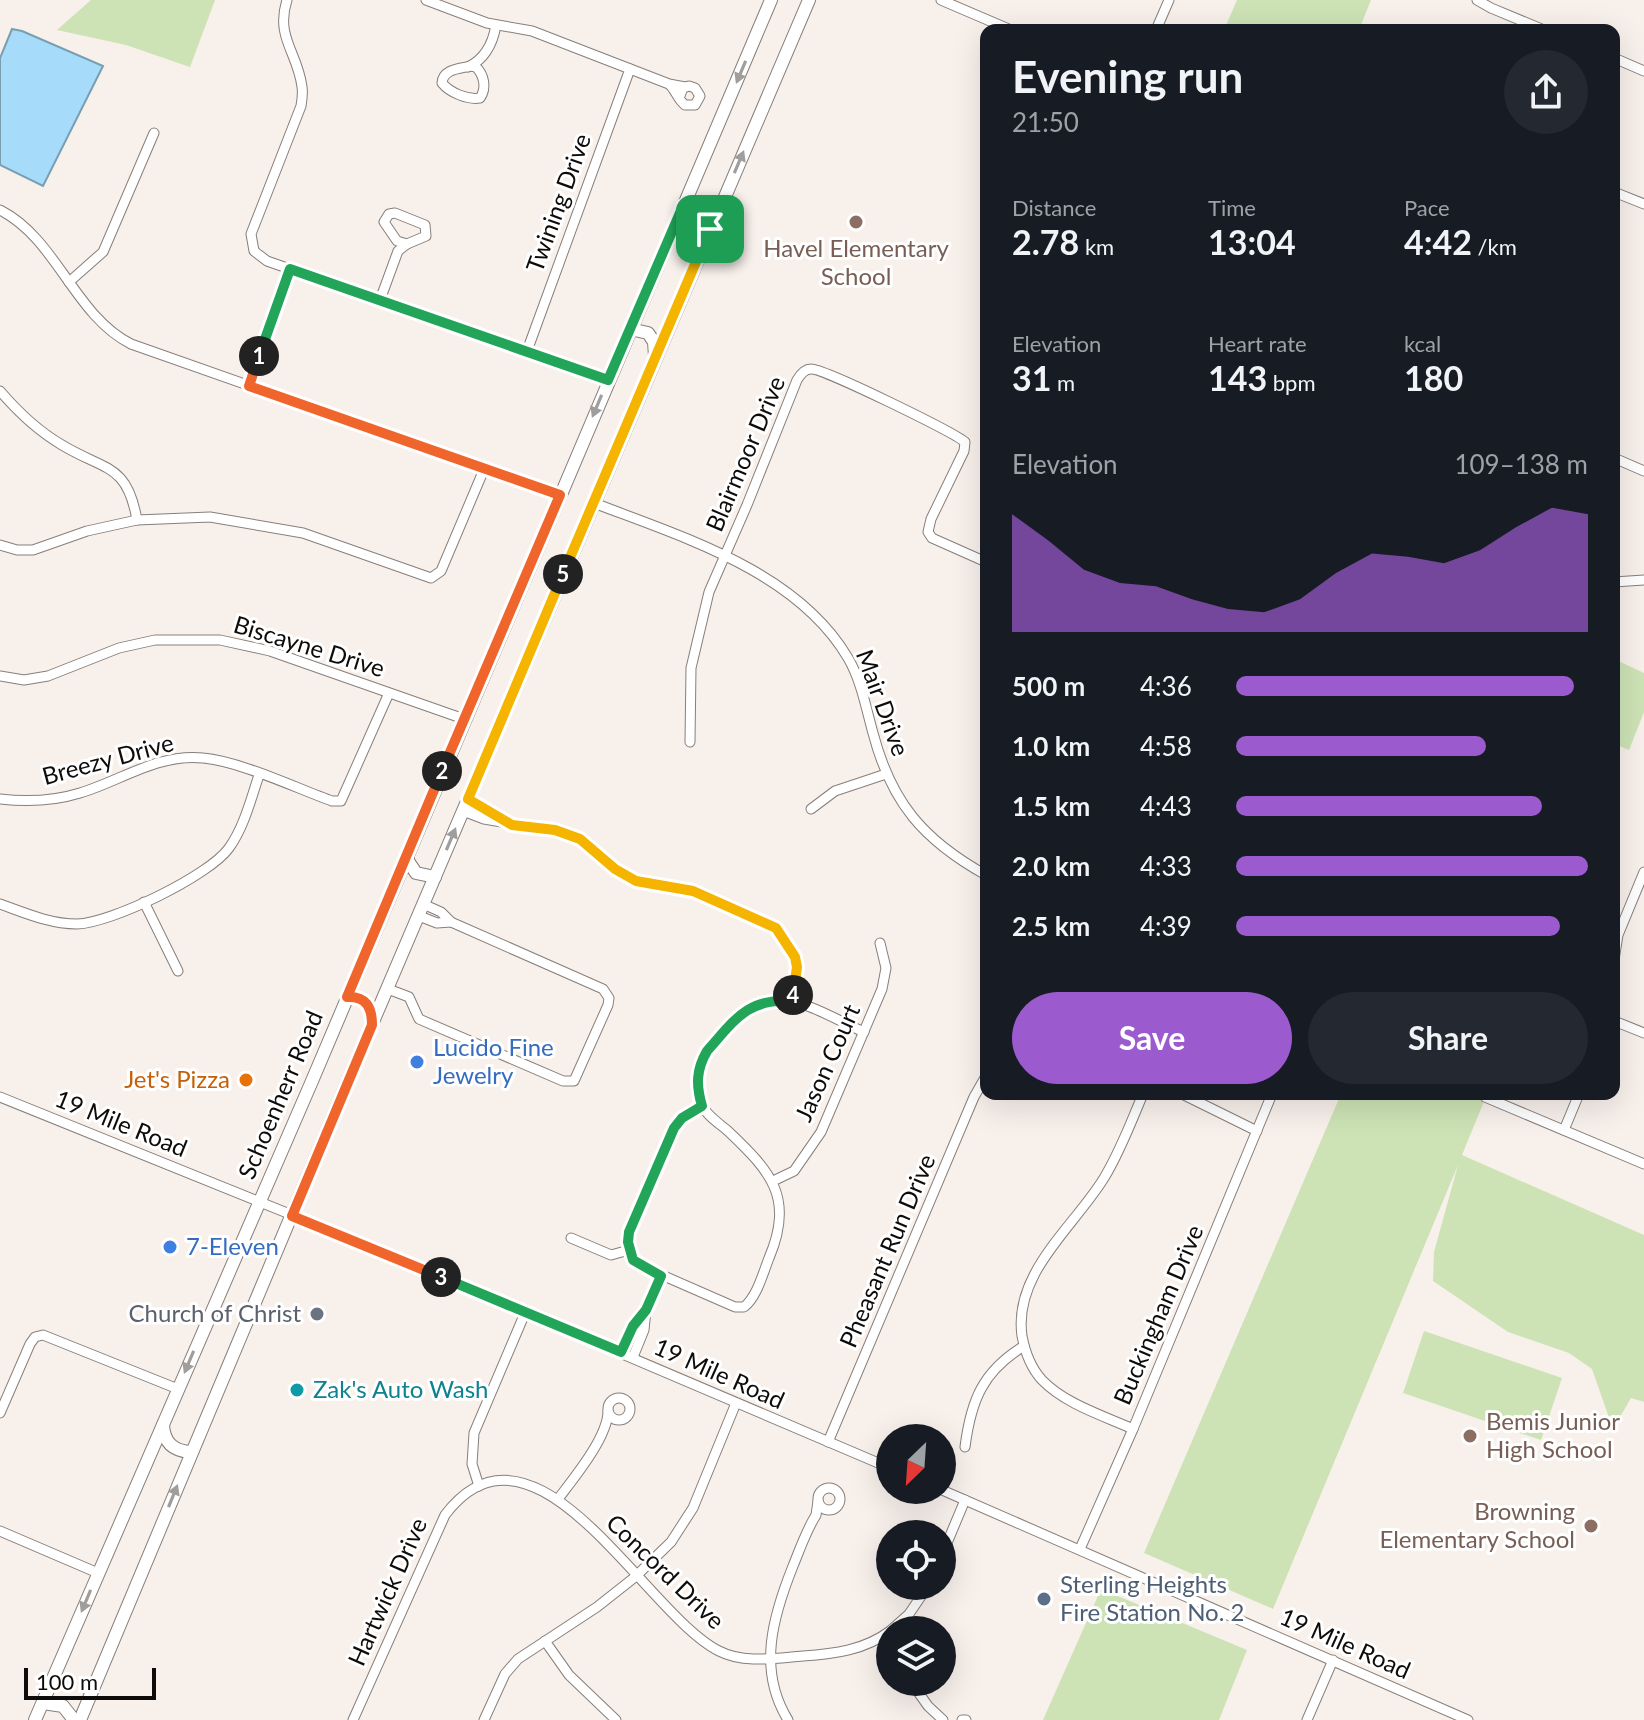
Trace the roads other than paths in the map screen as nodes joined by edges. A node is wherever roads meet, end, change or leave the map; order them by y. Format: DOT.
graph roads {
  1 [pos="287,0"];
  2 [pos="426,0"];
  3 [pos="771,0"];
  4 [pos="809,0"];
  5 [pos="941,0"];
  6 [pos="1169,0"];
  7 [pos="1477,0"];
  8 [pos="440,3"];
  9 [pos="997,24"];
  10 [pos="1159,24"];
  11 [pos="1530,24"];
  12 [pos="496,25"];
  13 [pos="479,60"];
  14 [pos="1620,61"];
  15 [pos="467,67"];
  16 [pos="630,69"];
  17 [pos="1644,71"];
  18 [pos="481,74"];
  19 [pos="669,84"];
  20 [pos="685,87"];
  21 [pos="679,98"];
  22 [pos="154,133"];
  23 [pos="1620,194"];
  24 [pos="1644,204"];
  25 [pos="683,206"];
  26 [pos="0,210"];
  27 [pos="710,229"];
  28 [pos="394,238"];
  29 [pos="407,244"];
  30 [pos="398,251"];
  31 [pos="290,269"];
  32 [pos="69,282"];
  33 [pos="380,300"];
  34 [pos="630,329"];
  35 [pos="527,351"];
  36 [pos="655,359"];
  37 [pos="608,380"];
  38 [pos="249,386"];
  39 [pos="0,391"];
  40 [pos="1620,461"];
  41 [pos="485,467"];
  42 [pos="1644,471"];
  43 [pos="560,495"];
  44 [pos="594,503"];
  45 [pos="137,520"];
  46 [pos="0,545"];
  47 [pos="726,554"];
  48 [pos="980,559"];
  49 [pos="1644,580"];
  50 [pos="1620,582"];
  51 [pos="0,676"];
  52 [pos="389,693"];
  53 [pos="464,719"];
  54 [pos="690,742"];
  55 [pos="886,774"];
  56 [pos="259,775"];
  57 [pos="0,799"];
  58 [pos="465,805"];
  59 [pos="811,809"];
  60 [pos="408,852"];
  61 [pos="980,872"];
  62 [pos="1644,872"];
  63 [pos="435,877"];
  64 [pos="144,902"];
  65 [pos="0,904"];
  66 [pos="421,910"];
  67 [pos="1620,930"];
  68 [pos="880,943"];
  69 [pos="178,971"];
  70 [pos="388,989"];
  71 [pos="347,997"];
  72 [pos="791,1001"];
  73 [pos="1620,1023"];
  74 [pos="372,1025"];
  75 [pos="864,1032"];
  76 [pos="1644,1033"];
  77 [pos="980,1086"];
  78 [pos="0,1097"];
  79 [pos="1140,1100"];
  80 [pos="1194,1100"];
  81 [pos="1270,1100"];
  82 [pos="1492,1100"];
  83 [pos="1576,1100"];
  84 [pos="702,1106"];
  85 [pos="1564,1130"];
  86 [pos="1257,1131"];
  87 [pos="1644,1164"];
  88 [pos="773,1181"];
  89 [pos="259,1202"];
  90 [pos="292,1216"];
  91 [pos="571,1238"];
  92 [pos="629,1250"];
  93 [pos="661,1276"];
  94 [pos="646,1310"];
  95 [pos="525,1313"];
  96 [pos="1024,1346"];
  97 [pos="621,1352"];
  98 [pos="633,1357"];
  99 [pos="178,1389"];
  100 [pos="736,1403"];
  101 [pos="608,1411"];
  102 [pos="0,1413"];
  103 [pos="618,1420"];
  104 [pos="163,1423"];
  105 [pos="606,1425"];
  106 [pos="1133,1429"];
  107 [pos="828,1442"];
  108 [pos="965,1447"];
  109 [pos="191,1452"];
  110 [pos="876,1462"];
  111 [pos="479,1486"];
  112 [pos="956,1496"];
  113 [pos="558,1499"];
  114 [pos="965,1500"];
  115 [pos="818,1501"];
  116 [pos="828,1510"];
  117 [pos="816,1515"];
  118 [pos="956,1522"];
  119 [pos="0,1531"];
  120 [pos="1080,1549"];
  121 [pos="98,1573"];
  122 [pos="635,1577"];
  123 [pos="876,1637"];
  124 [pos="545,1641"];
  125 [pos="771,1659"];
  126 [pos="1333,1660"];
  127 [pos="921,1696"];
  128 [pos="43,1703"];
  129 [pos="35,1720"];
  130 [pos="77,1720"];
  131 [pos="353,1720"];
  132 [pos="484,1720"];
  133 [pos="616,1720"];
  134 [pos="788,1720"];
  135 [pos="943,1720"];
  136 [pos="1307,1720"];
  137 [pos="1468,1720"];
  1 -- 31 [label="street"];
  2 -- 8 [label="street"];
  3 -- 25 [label="main road, Schoenherr Road, one-way"];
  27 -- 4 [label="main road, one-way"];
  5 -- 9 [label="street"];
  6 -- 10 [label="street"];
  7 -- 11 [label="street"];
  8 -- 12 [label="street"];
  12 -- 13 [label="street"];
  12 -- 16 [label="street"];
  13 -- 15 [label="street"];
  13 -- 18 [label="street"];
  14 -- 17 [label="street"];
  15 -- 18 [label="street"];
  15 -- 18 [label="street"];
  16 -- 19 [label="street"];
  16 -- 35 [label="street, Twining Drive"];
  19 -- 20 [label="street"];
  19 -- 21 [label="street"];
  20 -- 21 [label="street"];
  20 -- 21 [label="street"];
  22 -- 32 [label="street"];
  23 -- 24 [label="street"];
  25 -- 27 [label="main road"];
  25 -- 34 [label="main road, Schoenherr Road"];
  26 -- 32 [label="street"];
  27 -- 36 [label="main road"];
  28 -- 29 [label="street"];
  28 -- 29 [label="street"];
  28 -- 30 [label="street"];
  29 -- 30 [label="street"];
  30 -- 33 [label="street"];
  31 -- 33 [label="street"];
  31 -- 38 [label="street"];
  32 -- 38 [label="street"];
  33 -- 35 [label="street"];
  34 -- 36 [label="main road"];
  34 -- 37 [label="main road, Schoenherr Road"];
  35 -- 37 [label="street"];
  36 -- 44 [label="main road"];
  37 -- 43 [label="main road, Schoenherr Road, one-way"];
  38 -- 41 [label="street"];
  39 -- 45 [label="street"];
  40 -- 42 [label="street"];
  41 -- 43 [label="street"];
  41 -- 45 [label="street"];
  43 -- 53 [label="main road, Schoenherr Road"];
  44 -- 47 [label="street, Mair Drive"];
  44 -- 58 [label="main road"];
  45 -- 46 [label="street"];
  47 -- 48 [label="street, Blairmoor Drive"];
  47 -- 54 [label="street, Blairmoor Drive"];
  47 -- 55 [label="street, Mair Drive"];
  49 -- 50 [label="street"];
  51 -- 52 [label="street, Biscayne Drive"];
  52 -- 53 [label="street, Biscayne Drive"];
  52 -- 56 [label="street, Breezy Drive"];
  53 -- 60 [label="main road, Schoenherr Road"];
  55 -- 59 [label="street"];
  55 -- 61 [label="street, Mair Drive"];
  56 -- 57 [label="street, Breezy Drive"];
  56 -- 64 [label="street"];
  63 -- 58 [label="main road, one-way"];
  58 -- 72 [label="street"];
  60 -- 63 [label="main road"];
  60 -- 71 [label="main road, Schoenherr Road"];
  62 -- 67 [label="street"];
  63 -- 66 [label="main road"];
  64 -- 65 [label="street"];
  64 -- 69 [label="street"];
  66 -- 70 [label="main road"];
  66 -- 70 [label="street"];
  68 -- 75 [label="street, Jason Court"];
  70 -- 74 [label="main road"];
  71 -- 74 [label="main road"];
  71 -- 89 [label="main road, Schoenherr Road"];
  72 -- 75 [label="street"];
  72 -- 84 [label="street"];
  73 -- 76 [label="street"];
  74 -- 90 [label="main road"];
  75 -- 88 [label="street, Jason Court"];
  77 -- 107 [label="street, Pheasant Run Drive"];
  78 -- 89 [label="street, 19 Mile Road"];
  79 -- 96 [label="street"];
  80 -- 86 [label="street"];
  81 -- 86 [label="street, Buckingham Drive"];
  82 -- 85 [label="street"];
  83 -- 85 [label="street"];
  84 -- 88 [label="street"];
  84 -- 92 [label="street"];
  85 -- 87 [label="street"];
  86 -- 106 [label="street, Buckingham Drive"];
  88 -- 93 [label="street"];
  89 -- 90 [label="street, 19 Mile Road"];
  89 -- 99 [label="main road, Schoenherr Road, one-way"];
  90 -- 95 [label="street, 19 Mile Road"];
  90 -- 109 [label="main road"];
  91 -- 92 [label="street"];
  92 -- 93 [label="street"];
  93 -- 94 [label="street"];
  94 -- 97 [label="street"];
  94 -- 98 [label="street"];
  95 -- 97 [label="street, 19 Mile Road"];
  95 -- 111 [label="street"];
  96 -- 106 [label="street"];
  96 -- 108 [label="street"];
  97 -- 98 [label="street, 19 Mile Road"];
  98 -- 100 [label="street, 19 Mile Road"];
  99 -- 102 [label="street"];
  99 -- 104 [label="main road, Schoenherr Road"];
  100 -- 107 [label="street, 19 Mile Road"];
  100 -- 122 [label="street"];
  101 -- 103 [label="street"];
  101 -- 103 [label="street"];
  101 -- 105 [label="street"];
  103 -- 105 [label="street"];
  104 -- 109 [label="main road"];
  104 -- 121 [label="main road, Schoenherr Road"];
  105 -- 113 [label="street"];
  106 -- 120 [label="street, Buckingham Drive"];
  107 -- 110 [label="street, 19 Mile Road"];
  130 -- 109 [label="main road, one-way"];
  111 -- 113 [label="street, Concord Drive"];
  111 -- 131 [label="street, Hartwick Drive"];
  112 -- 114 [label="street, 19 Mile Road"];
  113 -- 122 [label="street, Concord Drive"];
  114 -- 118 [label="street"];
  114 -- 120 [label="street, 19 Mile Road"];
  115 -- 116 [label="street"];
  115 -- 116 [label="street"];
  115 -- 117 [label="street"];
  116 -- 117 [label="street"];
  117 -- 125 [label="street"];
  119 -- 121 [label="street"];
  120 -- 126 [label="street, 19 Mile Road"];
  121 -- 128 [label="main road, Schoenherr Road, one-way"];
  122 -- 124 [label="street"];
  122 -- 125 [label="street, Concord Drive"];
  123 -- 125 [label="street, Concord Drive"];
  124 -- 132 [label="street"];
  124 -- 133 [label="street"];
  125 -- 134 [label="street"];
  126 -- 136 [label="street"];
  126 -- 137 [label="street, 19 Mile Road"];
  127 -- 135 [label="street"];
  128 -- 129 [label="main road, Schoenherr Road"];
  128 -- 130 [label="main road"];
}
